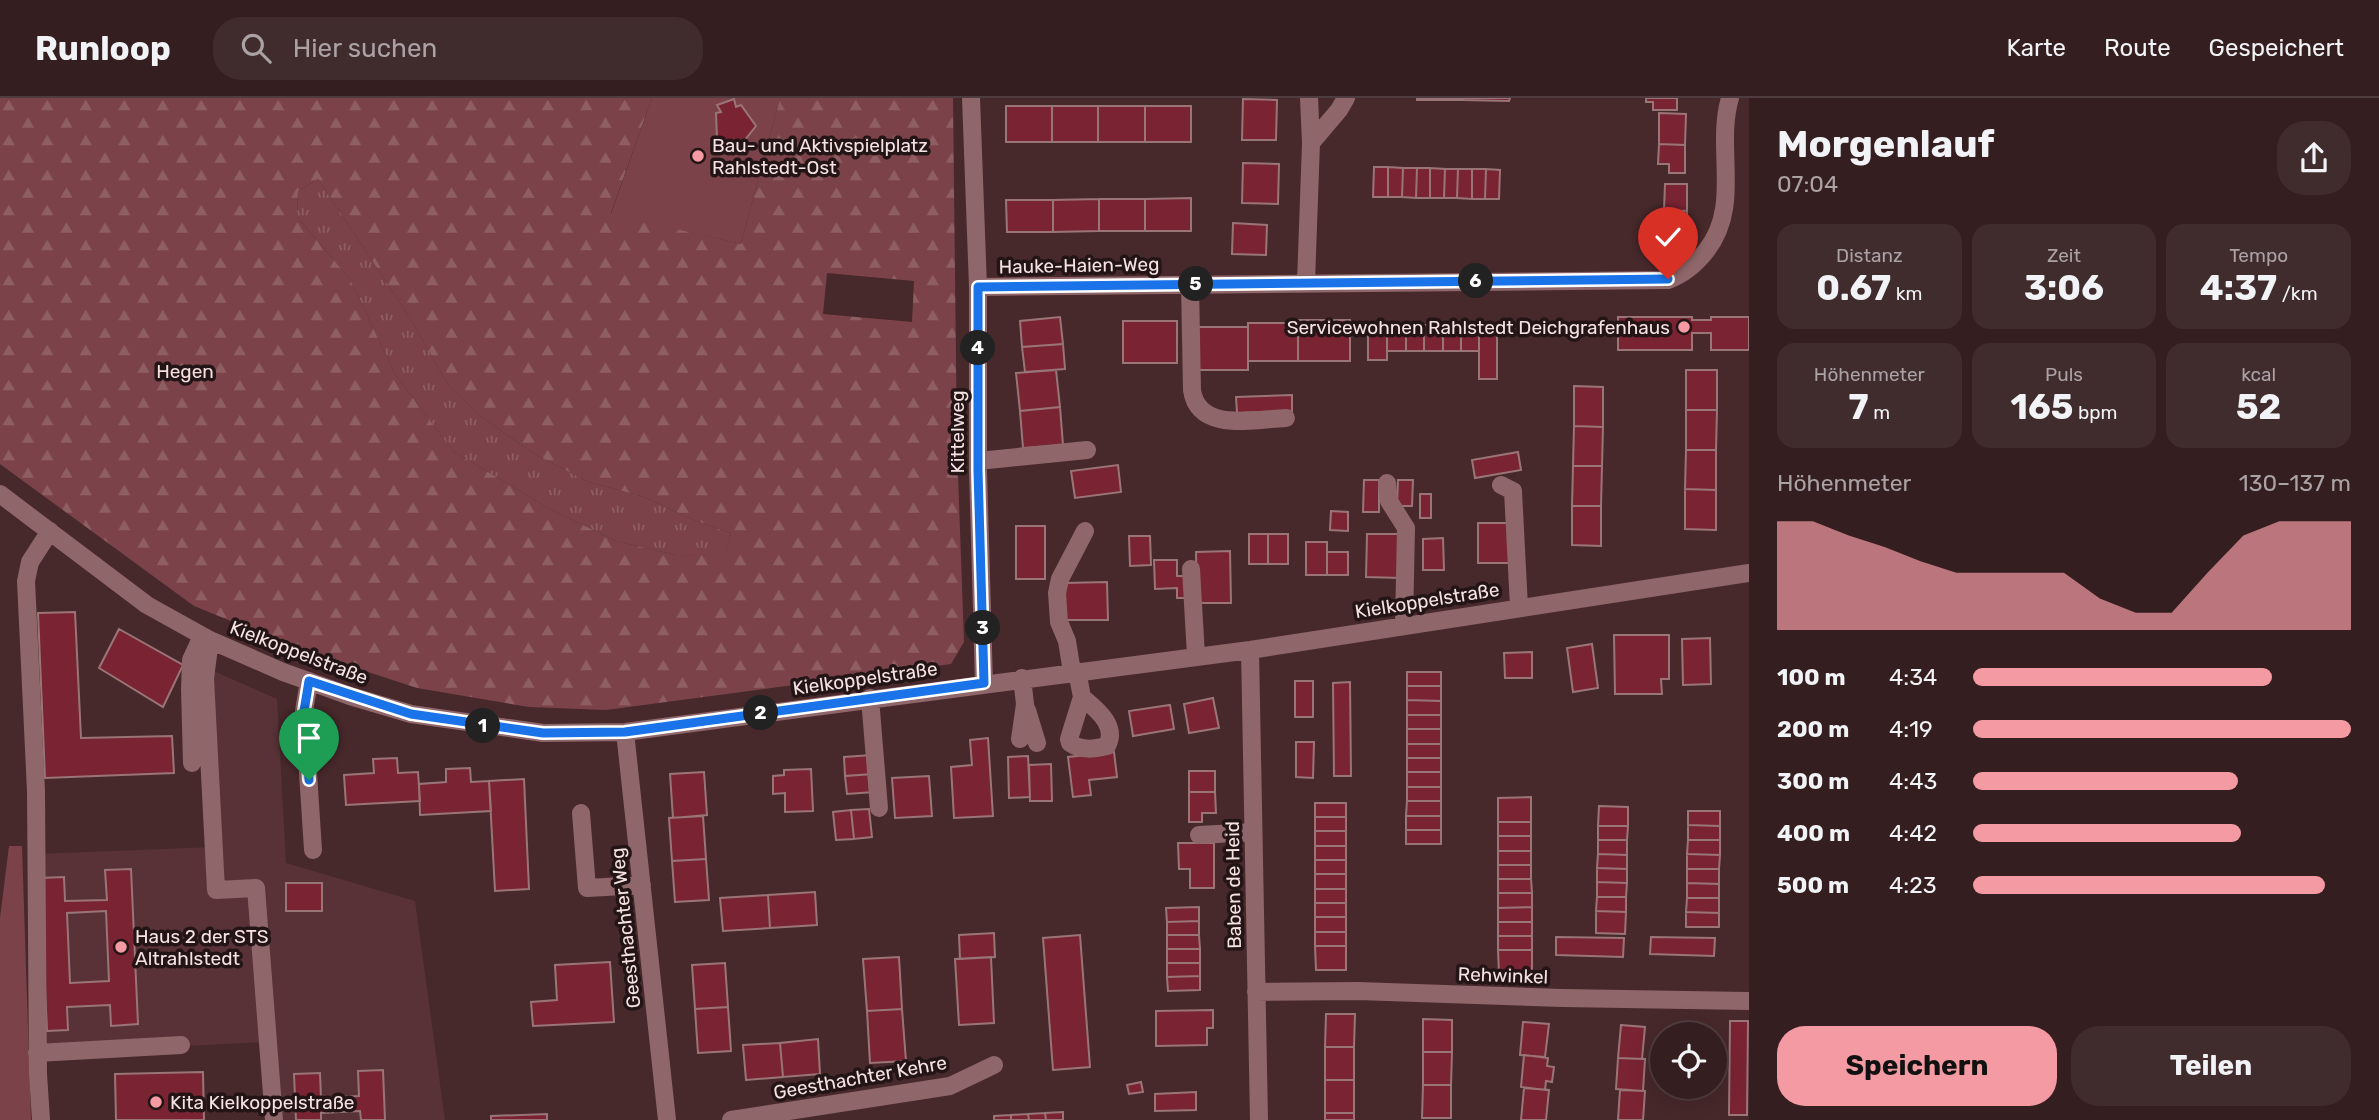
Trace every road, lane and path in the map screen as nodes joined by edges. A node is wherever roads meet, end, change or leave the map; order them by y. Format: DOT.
graph roads {
  1 [pos="971,98"];
  2 [pos="1309,98"];
  3 [pos="1346,98"];
  4 [pos="1730,98"];
  5 [pos="1311,142"];
  6 [pos="1306,282"];
  7 [pos="1190,284"];
  8 [pos="978,287"];
  9 [pos="1286,418"];
  10 [pos="1087,450"];
  11 [pos="978,461"];
  12 [pos="1387,483"];
  13 [pos="1501,485"];
  14 [pos="0,494"];
  15 [pos="50,531"];
  16 [pos="1085,531"];
  17 [pos="1191,569"];
  18 [pos="1749,573"];
  19 [pos="1519,607"];
  20 [pos="1404,625"];
  21 [pos="206,638"];
  22 [pos="1250,650"];
  23 [pos="1196,656"];
  24 [pos="1075,671"];
  25 [pos="1022,678"];
  26 [pos="309,681"];
  27 [pos="984,683"];
  28 [pos="1082,696"];
  29 [pos="870,698"];
  30 [pos="625,732"];
  31 [pos="1028,741"];
  32 [pos="192,763"];
  33 [pos="878,808"];
  34 [pos="581,813"];
  35 [pos="1253,832"];
  36 [pos="1199,835"];
  37 [pos="313,850"];
  38 [pos="642,885"];
  39 [pos="1256,992"];
  40 [pos="1749,1001"];
  41 [pos="181,1045"];
  42 [pos="37,1054"];
  43 [pos="994,1065"];
  44 [pos="41,1120"];
  45 [pos="274,1120"];
  46 [pos="667,1120"];
  47 [pos="731,1120"];
  48 [pos="1259,1120"];
  1 -- 8 [label="street, Kittelweg"];
  2 -- 5 [label="street"];
  3 -- 5 [label="street"];
  4 -- 6 [label="street, Hauke-Haien-Weg"];
  5 -- 6 [label="street"];
  6 -- 7 [label="street, Hauke-Haien-Weg"];
  7 -- 8 [label="street, Hauke-Haien-Weg"];
  7 -- 9 [label="street"];
  8 -- 11 [label="street, Kittelweg"];
  10 -- 11 [label="street"];
  11 -- 27 [label="street, Kittelweg"];
  12 -- 20 [label="street"];
  13 -- 19 [label="street"];
  14 -- 15 [label="street, Kielkoppelstraße"];
  15 -- 21 [label="street, Kielkoppelstraße"];
  15 -- 42 [label="street"];
  16 -- 24 [label="street"];
  17 -- 23 [label="street"];
  18 -- 19 [label="street, Kielkoppelstraße"];
  19 -- 20 [label="street, Kielkoppelstraße"];
  20 -- 22 [label="street, Kielkoppelstraße"];
  21 -- 26 [label="street, Kielkoppelstraße"];
  21 -- 32 [label="street"];
  21 -- 45 [label="street"];
  22 -- 23 [label="street, Kielkoppelstraße"];
  22 -- 35 [label="street, Baben de Heid"];
  23 -- 24 [label="street, Kielkoppelstraße"];
  24 -- 25 [label="street, Kielkoppelstraße"];
  24 -- 28 [label="street"];
  25 -- 27 [label="street, Kielkoppelstraße"];
  25 -- 31 [label="street"];
  26 -- 30 [label="street, Kielkoppelstraße"];
  26 -- 37 [label="street"];
  27 -- 29 [label="street, Kielkoppelstraße"];
  29 -- 30 [label="street, Kielkoppelstraße"];
  29 -- 33 [label="street"];
  30 -- 38 [label="street, Geesthachter Weg"];
  34 -- 38 [label="street"];
  35 -- 36 [label="street"];
  35 -- 39 [label="street, Baben de Heid"];
  38 -- 46 [label="street, Geesthachter Weg"];
  39 -- 40 [label="street, Rehwinkel"];
  39 -- 48 [label="street, Baben de Heid"];
  41 -- 42 [label="street"];
  42 -- 44 [label="street"];
  43 -- 47 [label="street, Geesthachter Kehre"];
}
